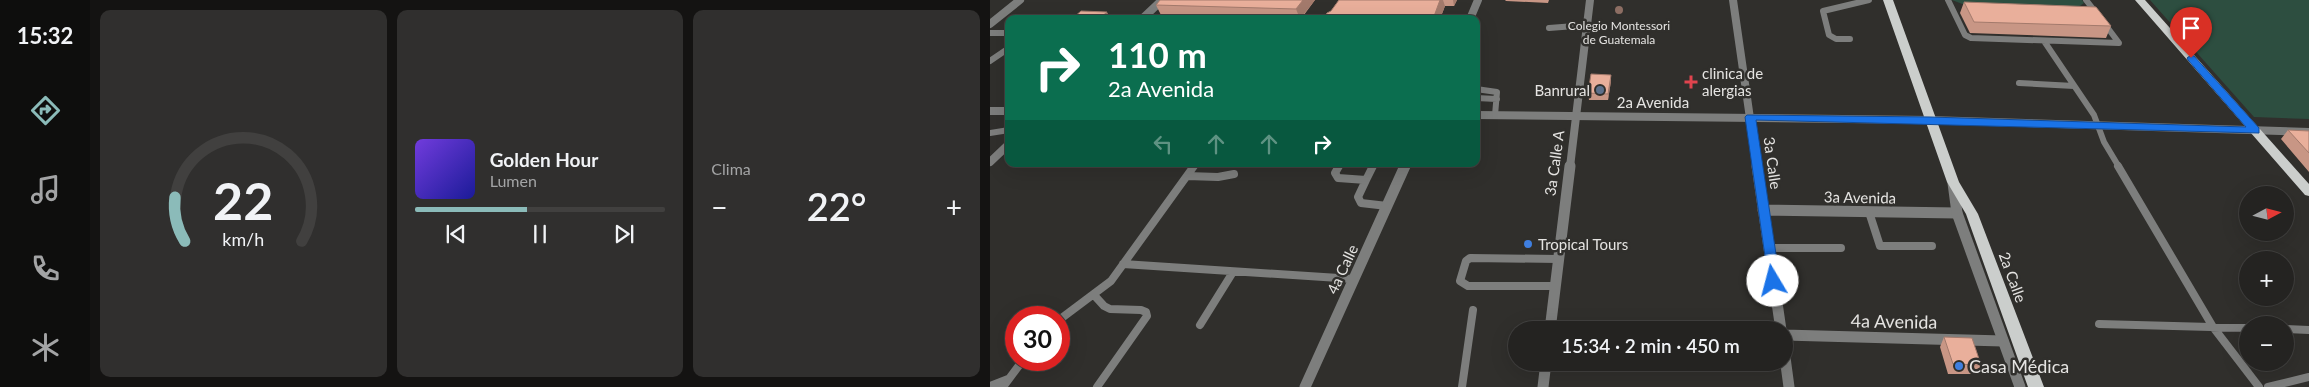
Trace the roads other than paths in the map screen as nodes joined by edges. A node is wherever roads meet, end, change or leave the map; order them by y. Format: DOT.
graph roads {
  1 [pos="1020,0"];
  2 [pos="1162,0"];
  3 [pos="1478,0"];
  4 [pos="1590,0"];
  5 [pos="1733,0"];
  6 [pos="1869,0"];
  7 [pos="1888,0"];
  8 [pos="1948,0"];
  9 [pos="2086,0"];
  10 [pos="2140,0"];
  11 [pos="1951,8"];
  12 [pos="1961,8"];
  13 [pos="2086,12"];
  14 [pos="2096,13"];
  15 [pos="1146,15"];
  16 [pos="1472,15"];
  17 [pos="990,24"];
  18 [pos="1588,26"];
  19 [pos="1549,28"];
  20 [pos="990,33"];
  21 [pos="998,33"];
  22 [pos="1005,33"];
  23 [pos="990,39"];
  24 [pos="1850,39"];
  25 [pos="2044,41"];
  26 [pos="1005,51"];
  27 [pos="990,61"];
  28 [pos="2019,83"];
  29 [pos="2074,86"];
  30 [pos="1480,89"];
  31 [pos="1480,98"];
  32 [pos="1497,99"];
  33 [pos="990,111"];
  34 [pos="1005,111"];
  35 [pos="1480,115"];
  36 [pos="1495,115"];
  37 [pos="1577,116"];
  38 [pos="1750,117"];
  39 [pos="1930,120"];
  40 [pos="2098,126"];
  41 [pos="1005,131"];
  42 [pos="2255,131"];
  43 [pos="2309,132"];
  44 [pos="990,133"];
  45 [pos="1005,148"];
  46 [pos="990,162"];
  47 [pos="1193,167"];
  48 [pos="1338,167"];
  49 [pos="1372,167"];
  50 [pos="1405,167"];
  51 [pos="1234,174"];
  52 [pos="1187,176"];
  53 [pos="1366,180"];
  54 [pos="1953,182"];
  55 [pos="2309,192"];
  56 [pos="1387,206"];
  57 [pos="1763,210"];
  58 [pos="1869,212"];
  59 [pos="1957,213"];
  60 [pos="1932,246"];
  61 [pos="1768,248"];
  62 [pos="1841,248"];
  63 [pos="1558,259"];
  64 [pos="1123,264"];
  65 [pos="1233,272"];
  66 [pos="1354,279"];
  67 [pos="1554,286"];
  68 [pos="1094,294"];
  69 [pos="1473,310"];
  70 [pos="1070,312"];
  71 [pos="1551,321"];
  72 [pos="1780,321"];
  73 [pos="2099,324"];
  74 [pos="1200,325"];
  75 [pos="2213,327"];
  76 [pos="2239,328"];
  77 [pos="2294,329"];
  78 [pos="2309,330"];
  79 [pos="1793,335"];
  80 [pos="2003,341"];
  81 [pos="1015,371"];
  82 [pos="1545,371"];
  83 [pos="1787,371"];
  84 [pos="2309,377"];
  85 [pos="1006,383"];
  86 [pos="990,386"];
  87 [pos="1097,387"];
  88 [pos="1305,387"];
  89 [pos="1462,387"];
  90 [pos="1543,387"];
  91 [pos="1790,387"];
  92 [pos="2020,387"];
  93 [pos="2036,387"];
  94 [pos="2259,387"];
  95 [pos="2268,387"];
  1 -- 17 [label="street"];
  2 -- 15 [label="street"];
  3 -- 16 [label="street"];
  4 -- 18 [label="street, 3a Calle A"];
  5 -- 38 [label="street, 3a Calle"];
  6 -- 24 [label="lane"];
  7 -- 39 [label="main road, 2a Calle"];
  8 -- 11 [label="lane"];
  9 -- 14 [label="lane"];
  10 -- 42 [label="main road"];
  11 -- 12 [label="lane"];
  11 -- 25 [label="lane"];
  13 -- 14 [label="lane"];
  14 -- 25 [label="lane"];
  18 -- 19 [label="lane"];
  18 -- 37 [label="street, 3a Calle A"];
  20 -- 21 [label="lane"];
  21 -- 22 [label="lane"];
  21 -- 23 [label="lane"];
  25 -- 29 [label="lane"];
  26 -- 27 [label="lane"];
  28 -- 29 [label="lane"];
  29 -- 40 [label="lane"];
  30 -- 32 [label="lane"];
  31 -- 32 [label="lane"];
  32 -- 36 [label="lane"];
  33 -- 34 [label="street"];
  35 -- 36 [label="street, 2a Avenida"];
  36 -- 37 [label="street, 2a Avenida"];
  37 -- 38 [label="street, 2a Avenida"];
  37 -- 63 [label="street, 3a Calle A"];
  38 -- 39 [label="street, 2a Avenida"];
  38 -- 57 [label="street, 3a Calle"];
  39 -- 40 [label="street, 2a Avenida"];
  39 -- 54 [label="main road, 2a Calle"];
  40 -- 42 [label="street, 2a Avenida"];
  40 -- 75 [label="lane"];
  41 -- 44 [label="lane"];
  42 -- 43 [label="street, 2a Avenida"];
  42 -- 55 [label="main road"];
  45 -- 46 [label="street"];
  47 -- 52 [label="lane"];
  48 -- 53 [label="lane"];
  49 -- 53 [label="lane"];
  50 -- 56 [label="street, 4a Calle"];
  51 -- 52 [label="lane"];
  52 -- 64 [label="lane"];
  53 -- 56 [label="lane"];
  54 -- 59 [label="street, 2a Calle"];
  54 -- 93 [label="main road, 2a Calle"];
  56 -- 66 [label="street, 4a Calle"];
  57 -- 58 [label="street, 3a Avenida"];
  57 -- 61 [label="street, 3a Calle"];
  58 -- 59 [label="street, 3a Avenida"];
  58 -- 60 [label="lane"];
  59 -- 80 [label="street, 2a Calle"];
  61 -- 62 [label="lane"];
  61 -- 72 [label="street, 3a Calle"];
  63 -- 67 [label="street, 3a Calle A"];
  63 -- 67 [label="lane"];
  64 -- 65 [label="lane"];
  64 -- 68 [label="lane"];
  65 -- 66 [label="lane"];
  65 -- 74 [label="lane"];
  66 -- 88 [label="street, 4a Calle"];
  67 -- 71 [label="street, 3a Calle A"];
  68 -- 70 [label="lane"];
  68 -- 87 [label="lane"];
  69 -- 89 [label="lane"];
  73 -- 75 [label="lane"];
  75 -- 76 [label="lane"];
  75 -- 94 [label="lane"];
  77 -- 78 [label="lane"];
  79 -- 80 [label="street, 4a Avenida"];
  80 -- 92 [label="street, 2a Calle"];
  81 -- 85 [label="lane"];
  82 -- 90 [label="street"];
  83 -- 91 [label="street"];
  84 -- 95 [label="lane"];
  85 -- 86 [label="lane"];
}
